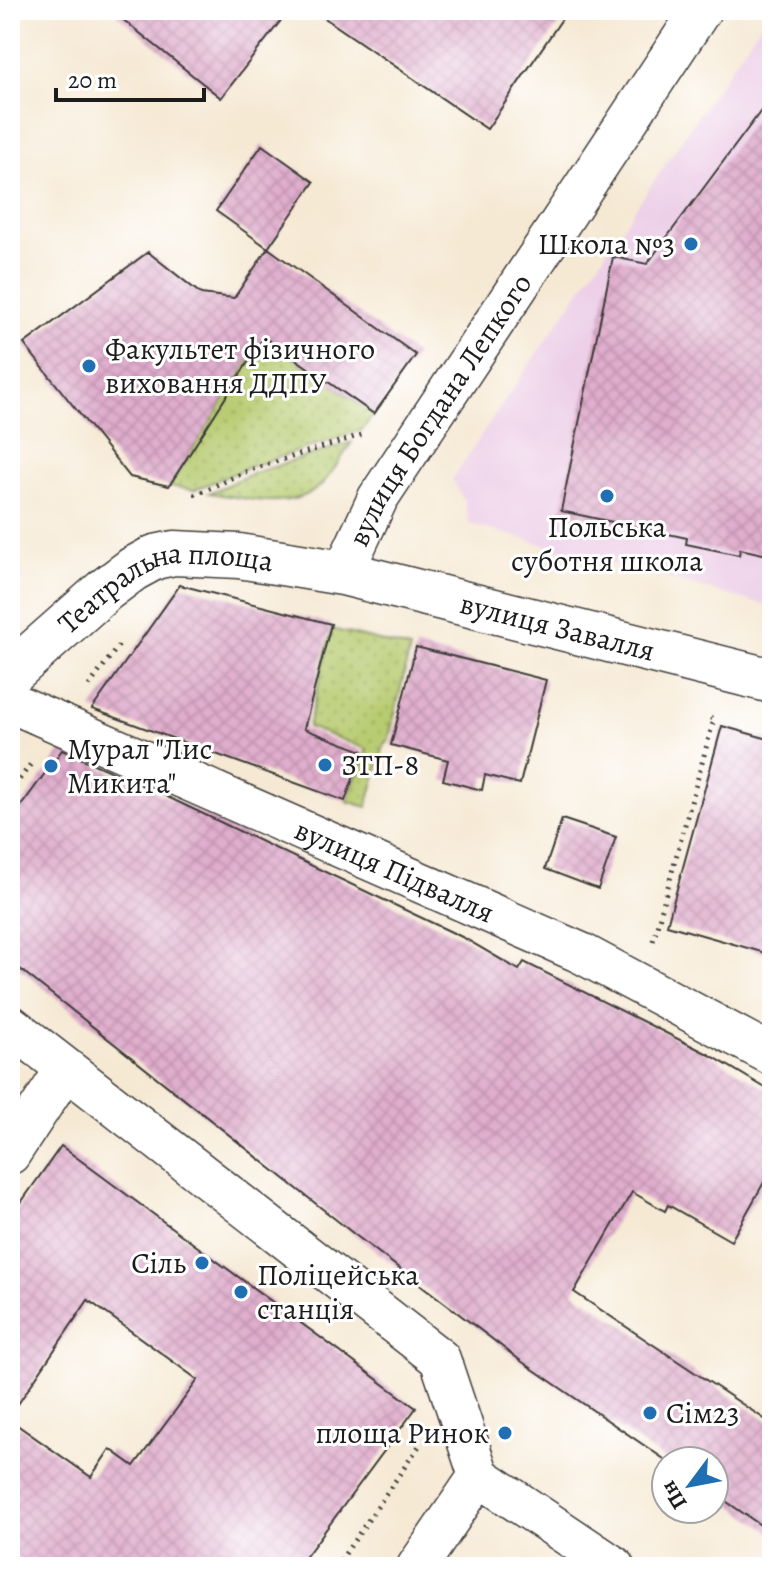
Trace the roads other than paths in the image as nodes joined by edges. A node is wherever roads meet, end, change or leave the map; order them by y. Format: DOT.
graph roads {
  1 [pos="701,10"];
  2 [pos="343,573"];
  3 [pos="10,674"];
  4 [pos="772,681"];
  5 [pos="10,702"];
  6 [pos="10,1025"];
  7 [pos="772,1055"];
  8 [pos="65,1070"];
  9 [pos="10,1154"];
  10 [pos="479,1476"];
  11 [pos="417,1567"];
  12 [pos="615,1567"];
  1 -- 2 [label="street, вулиця Богдана Лепкого"];
  2 -- 3 [label="main road, Театральна площа"];
  2 -- 4 [label="main road, вулиця Завалля"];
  5 -- 7 [label="street, вулиця Підвалля"];
  6 -- 8 [label="street"];
  8 -- 9 [label="street"];
  8 -- 10 [label="street"];
  10 -- 11 [label="street"];
  10 -- 12 [label="street"];
}
